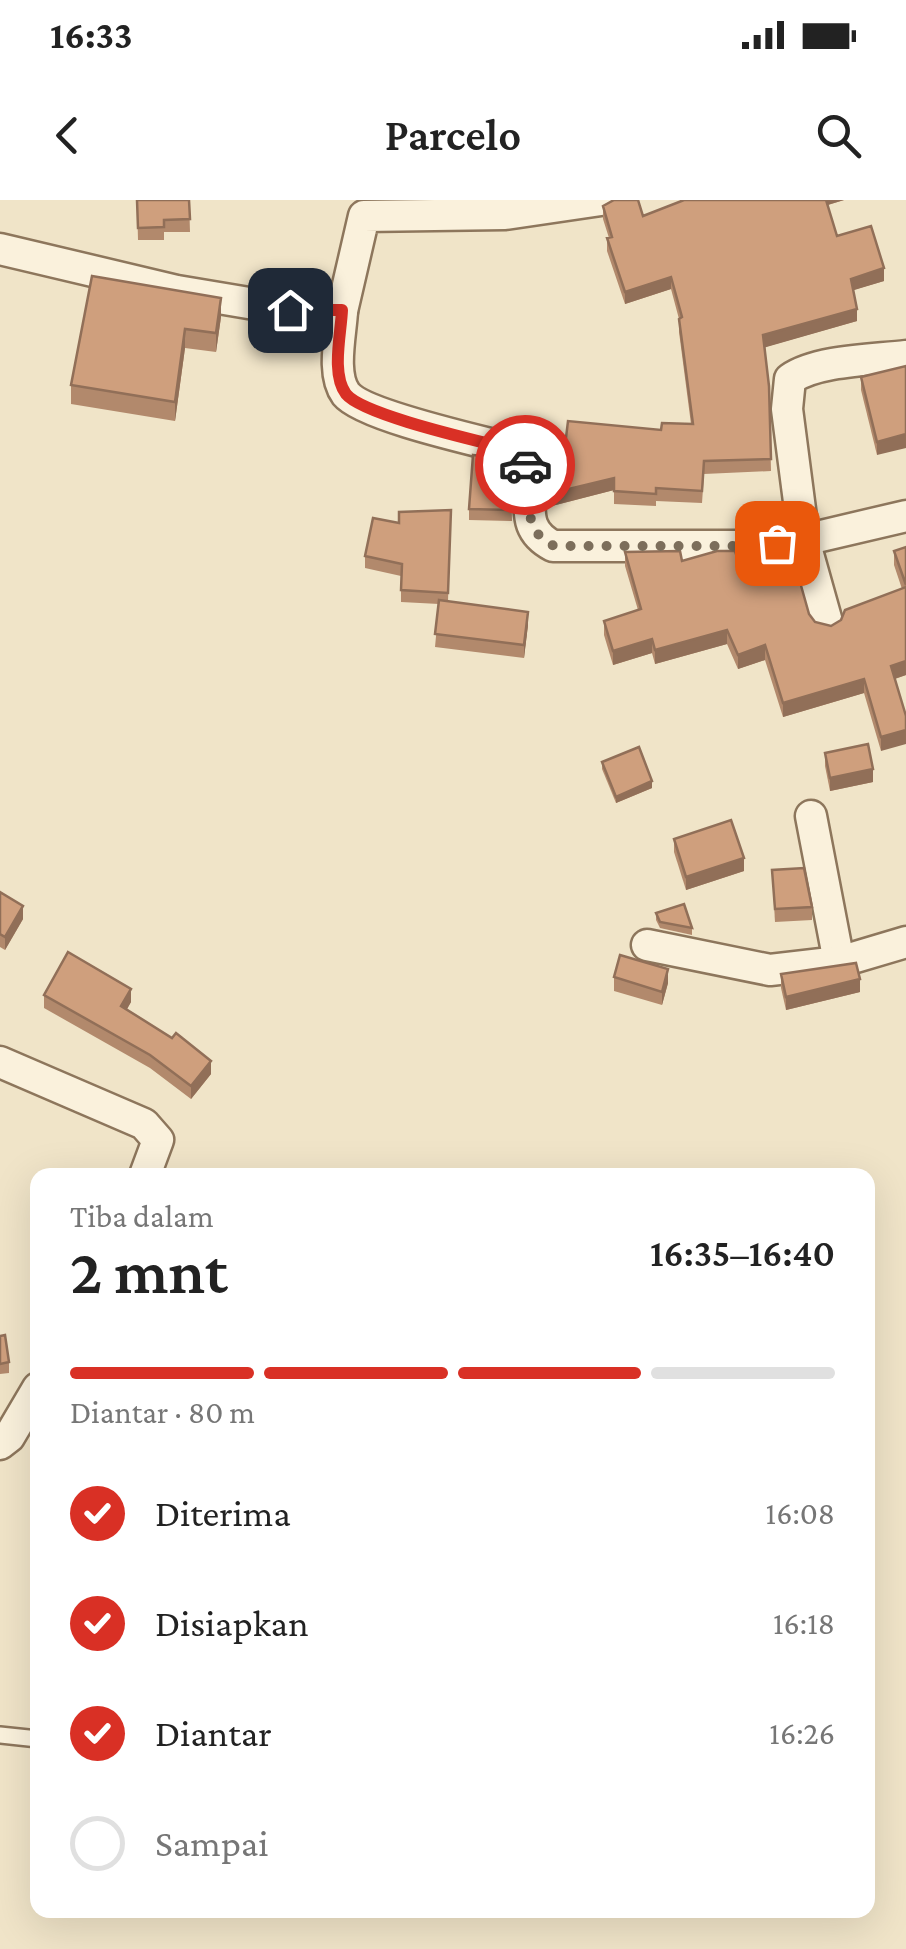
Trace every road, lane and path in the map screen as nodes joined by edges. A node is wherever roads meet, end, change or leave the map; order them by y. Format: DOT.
graph roads {
  1 [pos="602,200"];
  2 [pos="364,208"];
  3 [pos="0,249"];
  4 [pos="342,310"];
  5 [pos="906,356"];
  6 [pos="906,516"];
  7 [pos="804,540"];
  8 [pos="828,622"];
  9 [pos="811,816"];
  10 [pos="906,942"];
  11 [pos="646,945"];
  12 [pos="839,962"];
  13 [pos="0,1062"];
  14 [pos="148,1168"];
  15 [pos="30,1401"];
  16 [pos="0,1444"];
  17 [pos="0,1735"];
  18 [pos="30,1738"];
  1 -- 2 [label="street"];
  2 -- 4 [label="street"];
  3 -- 4 [label="street"];
  4 -- 7 [label="street"];
  5 -- 7 [label="street"];
  6 -- 7 [label="street"];
  7 -- 8 [label="street"];
  9 -- 12 [label="street"];
  10 -- 12 [label="street"];
  11 -- 12 [label="street"];
  13 -- 14 [label="street"];
  15 -- 16 [label="street"];
  17 -- 18 [label="lane"];
}
